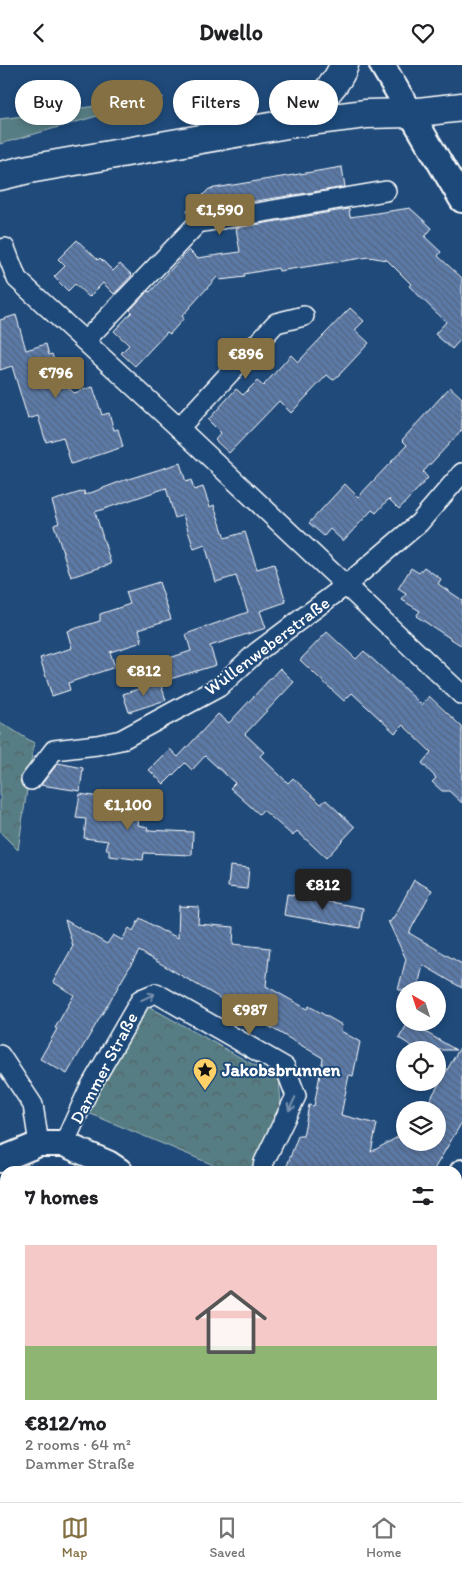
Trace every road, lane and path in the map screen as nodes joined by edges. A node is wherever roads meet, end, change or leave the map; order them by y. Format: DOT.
graph roads {
  1 [pos="344,65"];
  2 [pos="382,65"];
  3 [pos="335,80"];
  4 [pos="462,107"];
  5 [pos="410,113"];
  6 [pos="338,117"];
  7 [pos="282,125"];
  8 [pos="0,176"];
  9 [pos="386,191"];
  10 [pos="462,200"];
  11 [pos="5,248"];
  12 [pos="304,316"];
  13 [pos="85,341"];
  14 [pos="179,428"];
  15 [pos="462,473"];
  16 [pos="346,586"];
  17 [pos="462,695"];
  18 [pos="31,780"];
  19 [pos="0,1055"];
  20 [pos="38,1144"];
  21 [pos="64,1144"];
  22 [pos="0,1159"];
  23 [pos="112,1166"];
  24 [pos="263,1166"];
  1 -- 3 [label="main road"];
  2 -- 5 [label="street"];
  4 -- 5 [label="main road"];
  5 -- 6 [label="main road"];
  5 -- 10 [label="street"];
  7 -- 8 [label="main road"];
  9 -- 13 [label="street"];
  11 -- 13 [label="street, Wüllenweberstraße"];
  12 -- 14 [label="street"];
  13 -- 14 [label="street, Wüllenweberstraße"];
  14 -- 16 [label="street, Wüllenweberstraße"];
  15 -- 16 [label="street, Wüllenweberstraße"];
  16 -- 17 [label="street, Wüllenweberstraße"];
  16 -- 18 [label="street, Wüllenweberstraße"];
  19 -- 20 [label="street"];
  20 -- 21 [label="street"];
  20 -- 22 [label="street"];
  21 -- 23 [label="street, Dammer Straße"];
  21 -- 24 [label="street, Dammer Straße, one-way"];
}
